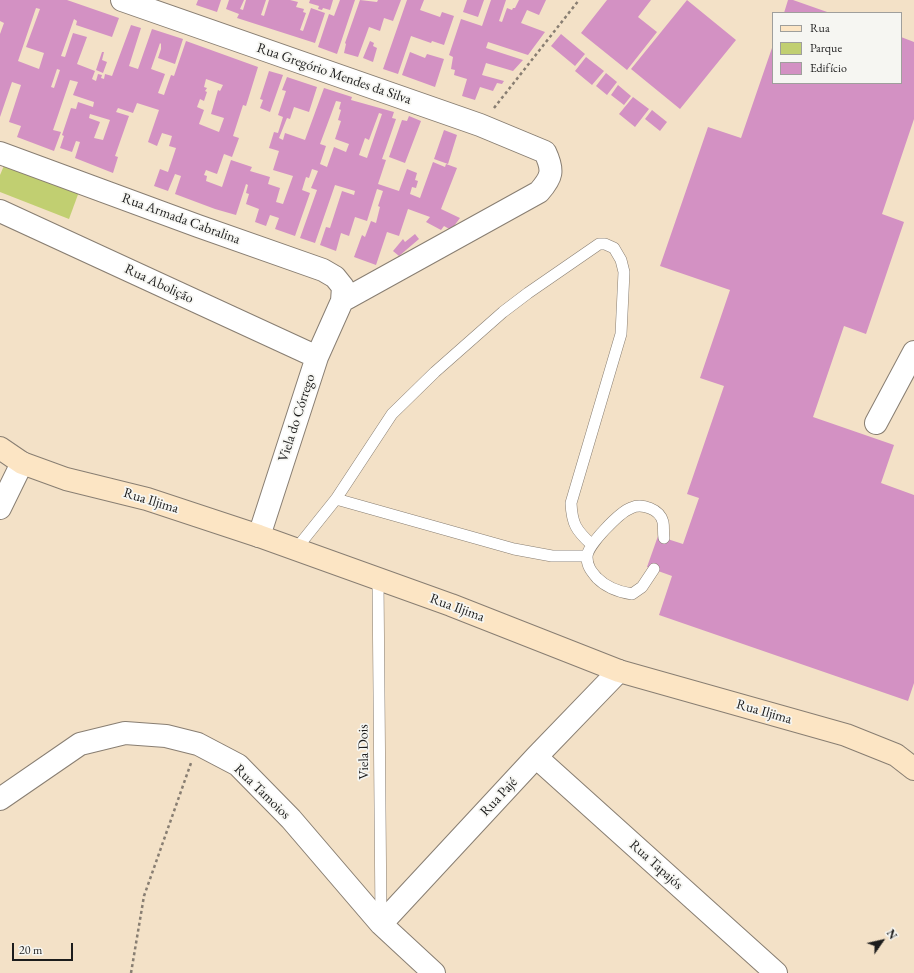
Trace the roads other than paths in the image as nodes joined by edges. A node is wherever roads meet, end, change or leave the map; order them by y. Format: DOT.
graph roads {
  1 [pos="122,0"];
  2 [pos="0,153"];
  3 [pos="0,211"];
  4 [pos="342,302"];
  5 [pos="914,352"];
  6 [pos="317,357"];
  7 [pos="876,423"];
  8 [pos="0,448"];
  9 [pos="22,463"];
  10 [pos="336,499"];
  11 [pos="0,508"];
  12 [pos="259,536"];
  13 [pos="664,538"];
  14 [pos="591,544"];
  15 [pos="296,549"];
  16 [pos="587,556"];
  17 [pos="654,569"];
  18 [pos="378,580"];
  19 [pos="619,671"];
  20 [pos="536,757"];
  21 [pos="914,769"];
  22 [pos="0,799"];
  23 [pos="381,924"];
  24 [pos="434,973"];
  25 [pos="776,973"];
  1 -- 4 [label="street, Rua Gregório Mendes da Silva"];
  2 -- 4 [label="street, Rua Armada Cabralina"];
  3 -- 6 [label="street, Rua Abolição"];
  4 -- 6 [label="street, Viela do Córrego"];
  5 -- 7 [label="street"];
  6 -- 12 [label="street, Viela do Córrego"];
  8 -- 9 [label="main road, Rua Iljima"];
  9 -- 11 [label="street"];
  9 -- 12 [label="main road, Rua Iljima"];
  10 -- 14 [label="lane"];
  10 -- 15 [label="lane"];
  10 -- 16 [label="lane"];
  12 -- 15 [label="main road, Rua Iljima"];
  13 -- 14 [label="lane"];
  14 -- 16 [label="lane"];
  15 -- 18 [label="main road, Rua Iljima"];
  16 -- 17 [label="lane"];
  18 -- 19 [label="main road, Rua Iljima"];
  18 -- 23 [label="lane, Viela Dois"];
  19 -- 20 [label="street, Rua Pajé"];
  19 -- 21 [label="main road, Rua Iljima"];
  20 -- 23 [label="street, Rua Pajé"];
  20 -- 25 [label="street, Rua Tapajós"];
  22 -- 23 [label="street, Rua Tamoios"];
  23 -- 24 [label="street, Rua Tamoios"];
}
